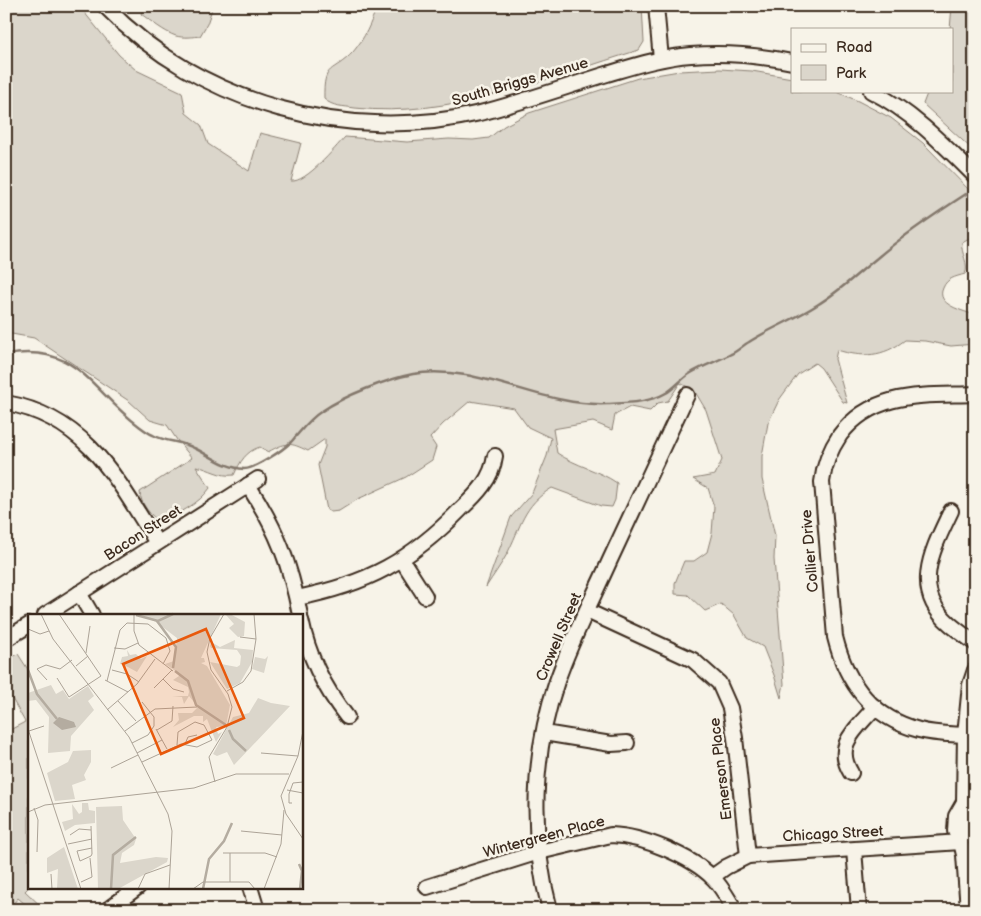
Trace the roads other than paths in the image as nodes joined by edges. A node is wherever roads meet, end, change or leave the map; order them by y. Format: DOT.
graph roads {
  1 [pos="105,6"];
  2 [pos="656,6"];
  3 [pos="661,59"];
  4 [pos="791,62"];
  5 [pos="873,92"];
  6 [pos="975,176"];
  7 [pos="975,394"];
  8 [pos="687,395"];
  9 [pos="6,403"];
  10 [pos="496,456"];
  11 [pos="951,511"];
  12 [pos="157,543"];
  13 [pos="402,560"];
  14 [pos="79,593"];
  15 [pos="425,596"];
  16 [pos="297,598"];
  17 [pos="586,611"];
  18 [pos="47,614"];
  19 [pos="91,614"];
  20 [pos="300,614"];
  21 [pos="302,624"];
  22 [pos="28,626"];
  23 [pos="6,639"];
  24 [pos="975,643"];
  25 [pos="975,670"];
  26 [pos="875,707"];
  27 [pos="347,717"];
  28 [pos="544,733"];
  29 [pos="965,735"];
  30 [pos="627,743"];
  31 [pos="851,773"];
  32 [pos="961,842"];
  33 [pos="854,850"];
  34 [pos="539,852"];
  35 [pos="748,856"];
  36 [pos="712,878"];
  37 [pos="427,887"];
  38 [pos="137,888"];
  39 [pos="250,888"];
  40 [pos="107,910"];
  41 [pos="257,910"];
  42 [pos="550,910"];
  43 [pos="735,910"];
  44 [pos="859,910"];
  45 [pos="968,910"];
  1 -- 3 [label="street, South Briggs Avenue"];
  2 -- 3 [label="street"];
  3 -- 4 [label="street, South Briggs Avenue"];
  5 -- 6 [label="street"];
  7 -- 26 [label="street, Collier Drive"];
  8 -- 17 [label="street, Crowell Street"];
  9 -- 12 [label="street"];
  10 -- 13 [label="street"];
  11 -- 24 [label="street"];
  12 -- 14 [label="street, Bacon Street"];
  12 -- 16 [label="street, Bacon Street"];
  13 -- 15 [label="street"];
  13 -- 16 [label="street"];
  14 -- 18 [label="street, Bacon Street"];
  14 -- 19 [label="street"];
  16 -- 20 [label="street"];
  17 -- 28 [label="street, Crowell Street"];
  17 -- 35 [label="street, Emerson Place"];
  21 -- 27 [label="street"];
  22 -- 23 [label="street"];
  25 -- 29 [label="street"];
  26 -- 29 [label="street, Collier Drive"];
  26 -- 31 [label="street"];
  28 -- 30 [label="street"];
  28 -- 34 [label="street, Crowell Street"];
  29 -- 32 [label="street"];
  32 -- 33 [label="street, Chicago Street"];
  32 -- 45 [label="street"];
  33 -- 35 [label="street, Chicago Street"];
  33 -- 44 [label="street"];
  34 -- 36 [label="street, Wintergreen Place"];
  34 -- 37 [label="street, Wintergreen Place"];
  34 -- 42 [label="street, Crowell Street"];
  35 -- 36 [label="street, Chicago Street"];
  36 -- 43 [label="street, Wintergreen Place"];
  38 -- 40 [label="street"];
  39 -- 41 [label="street"];
}
